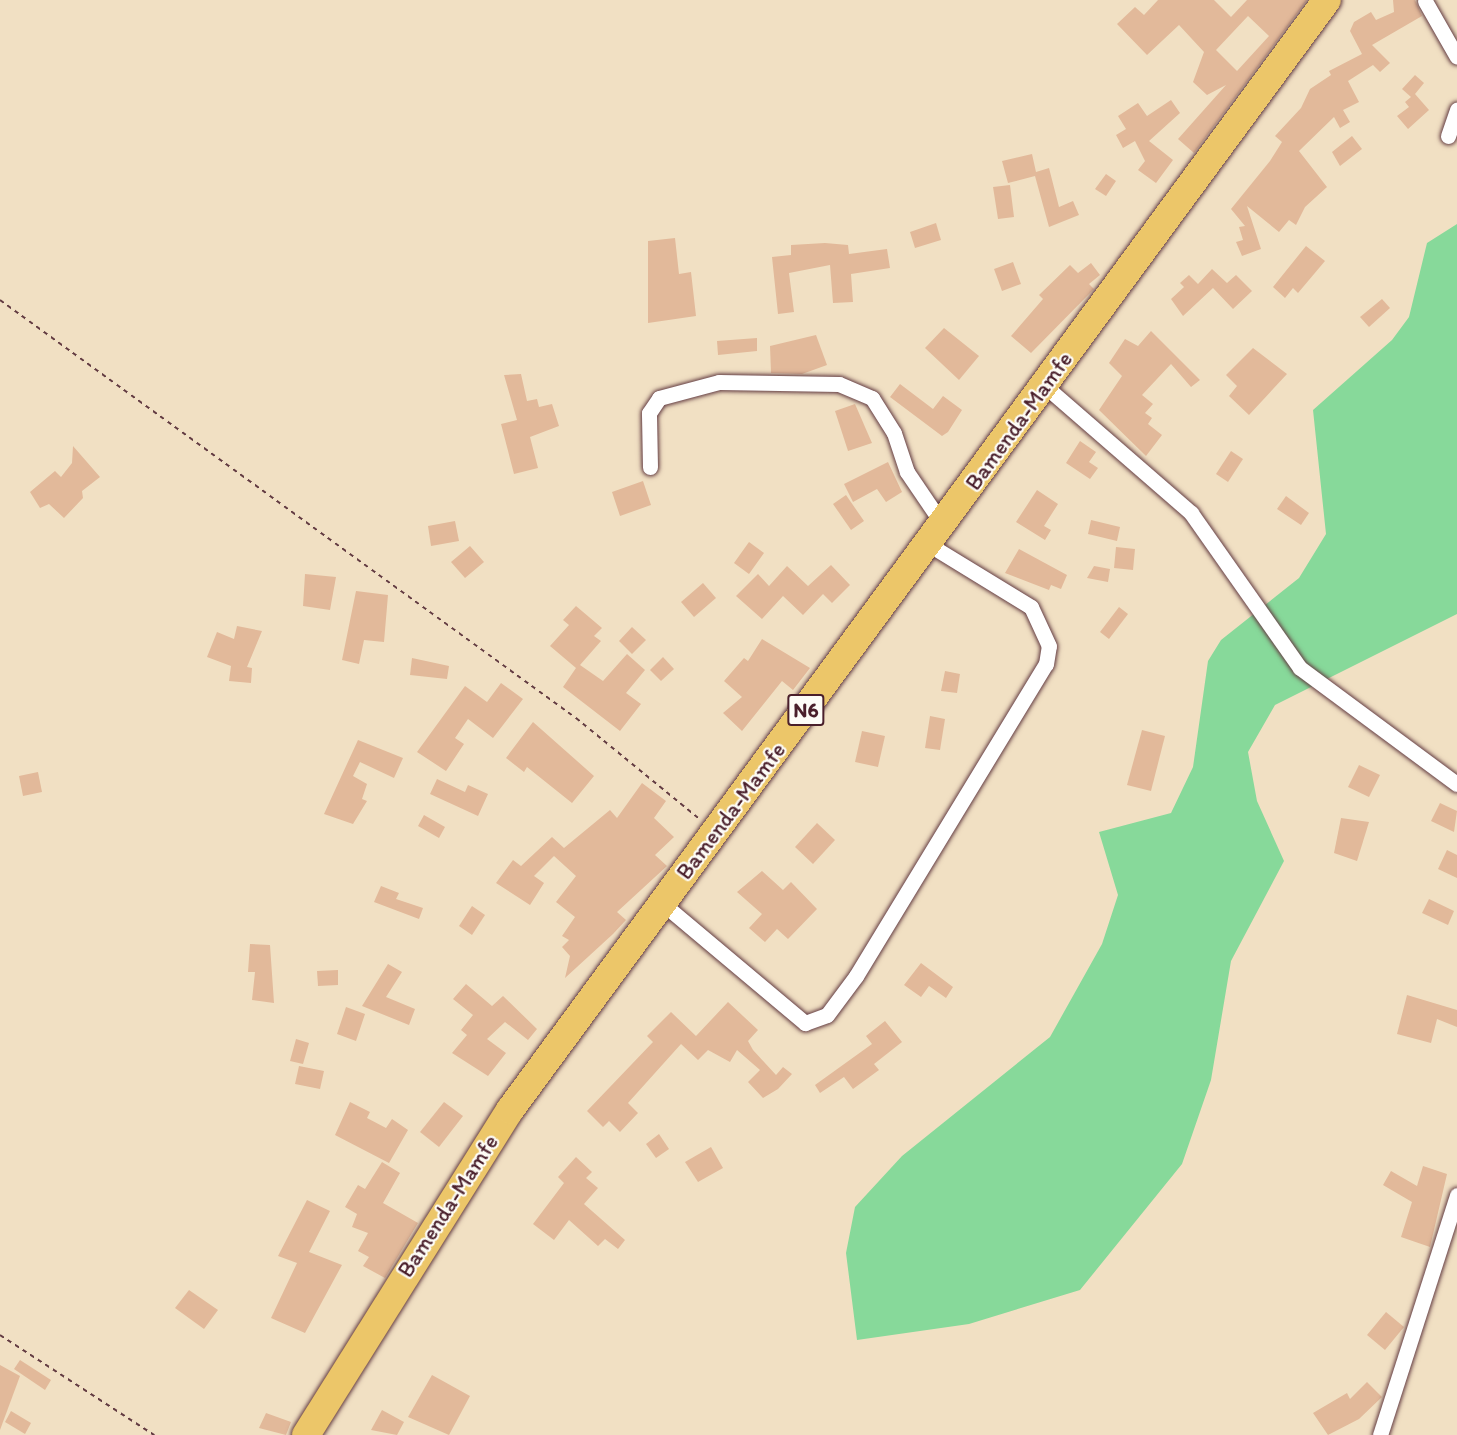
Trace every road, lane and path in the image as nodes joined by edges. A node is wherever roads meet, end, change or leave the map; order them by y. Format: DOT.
graph roads {
  1 [pos="1327,0"];
  2 [pos="1425,0"];
  3 [pos="1457,57"];
  4 [pos="1457,110"];
  5 [pos="1448,136"];
  6 [pos="0,300"];
  7 [pos="1045,386"];
  8 [pos="650,467"];
  9 [pos="935,535"];
  10 [pos="1457,784"];
  11 [pos="716,833"];
  12 [pos="662,903"];
  13 [pos="1457,1195"];
  14 [pos="0,1335"];
  15 [pos="154,1435"];
  16 [pos="306,1435"];
  17 [pos="1380,1435"];
  1 -- 7 [label="highway, Bamenda-Mamfe / N6"];
  2 -- 3 [label="street"];
  4 -- 5 [label="street"];
  6 -- 11 [label="path"];
  7 -- 9 [label="highway, Bamenda-Mamfe / N6"];
  7 -- 10 [label="street"];
  8 -- 9 [label="street"];
  9 -- 11 [label="highway, Bamenda-Mamfe / N6"];
  9 -- 12 [label="street"];
  11 -- 12 [label="highway, Bamenda-Mamfe / N6"];
  12 -- 16 [label="highway, Bamenda-Mamfe / N6"];
  13 -- 17 [label="street"];
  14 -- 15 [label="path"];
}
